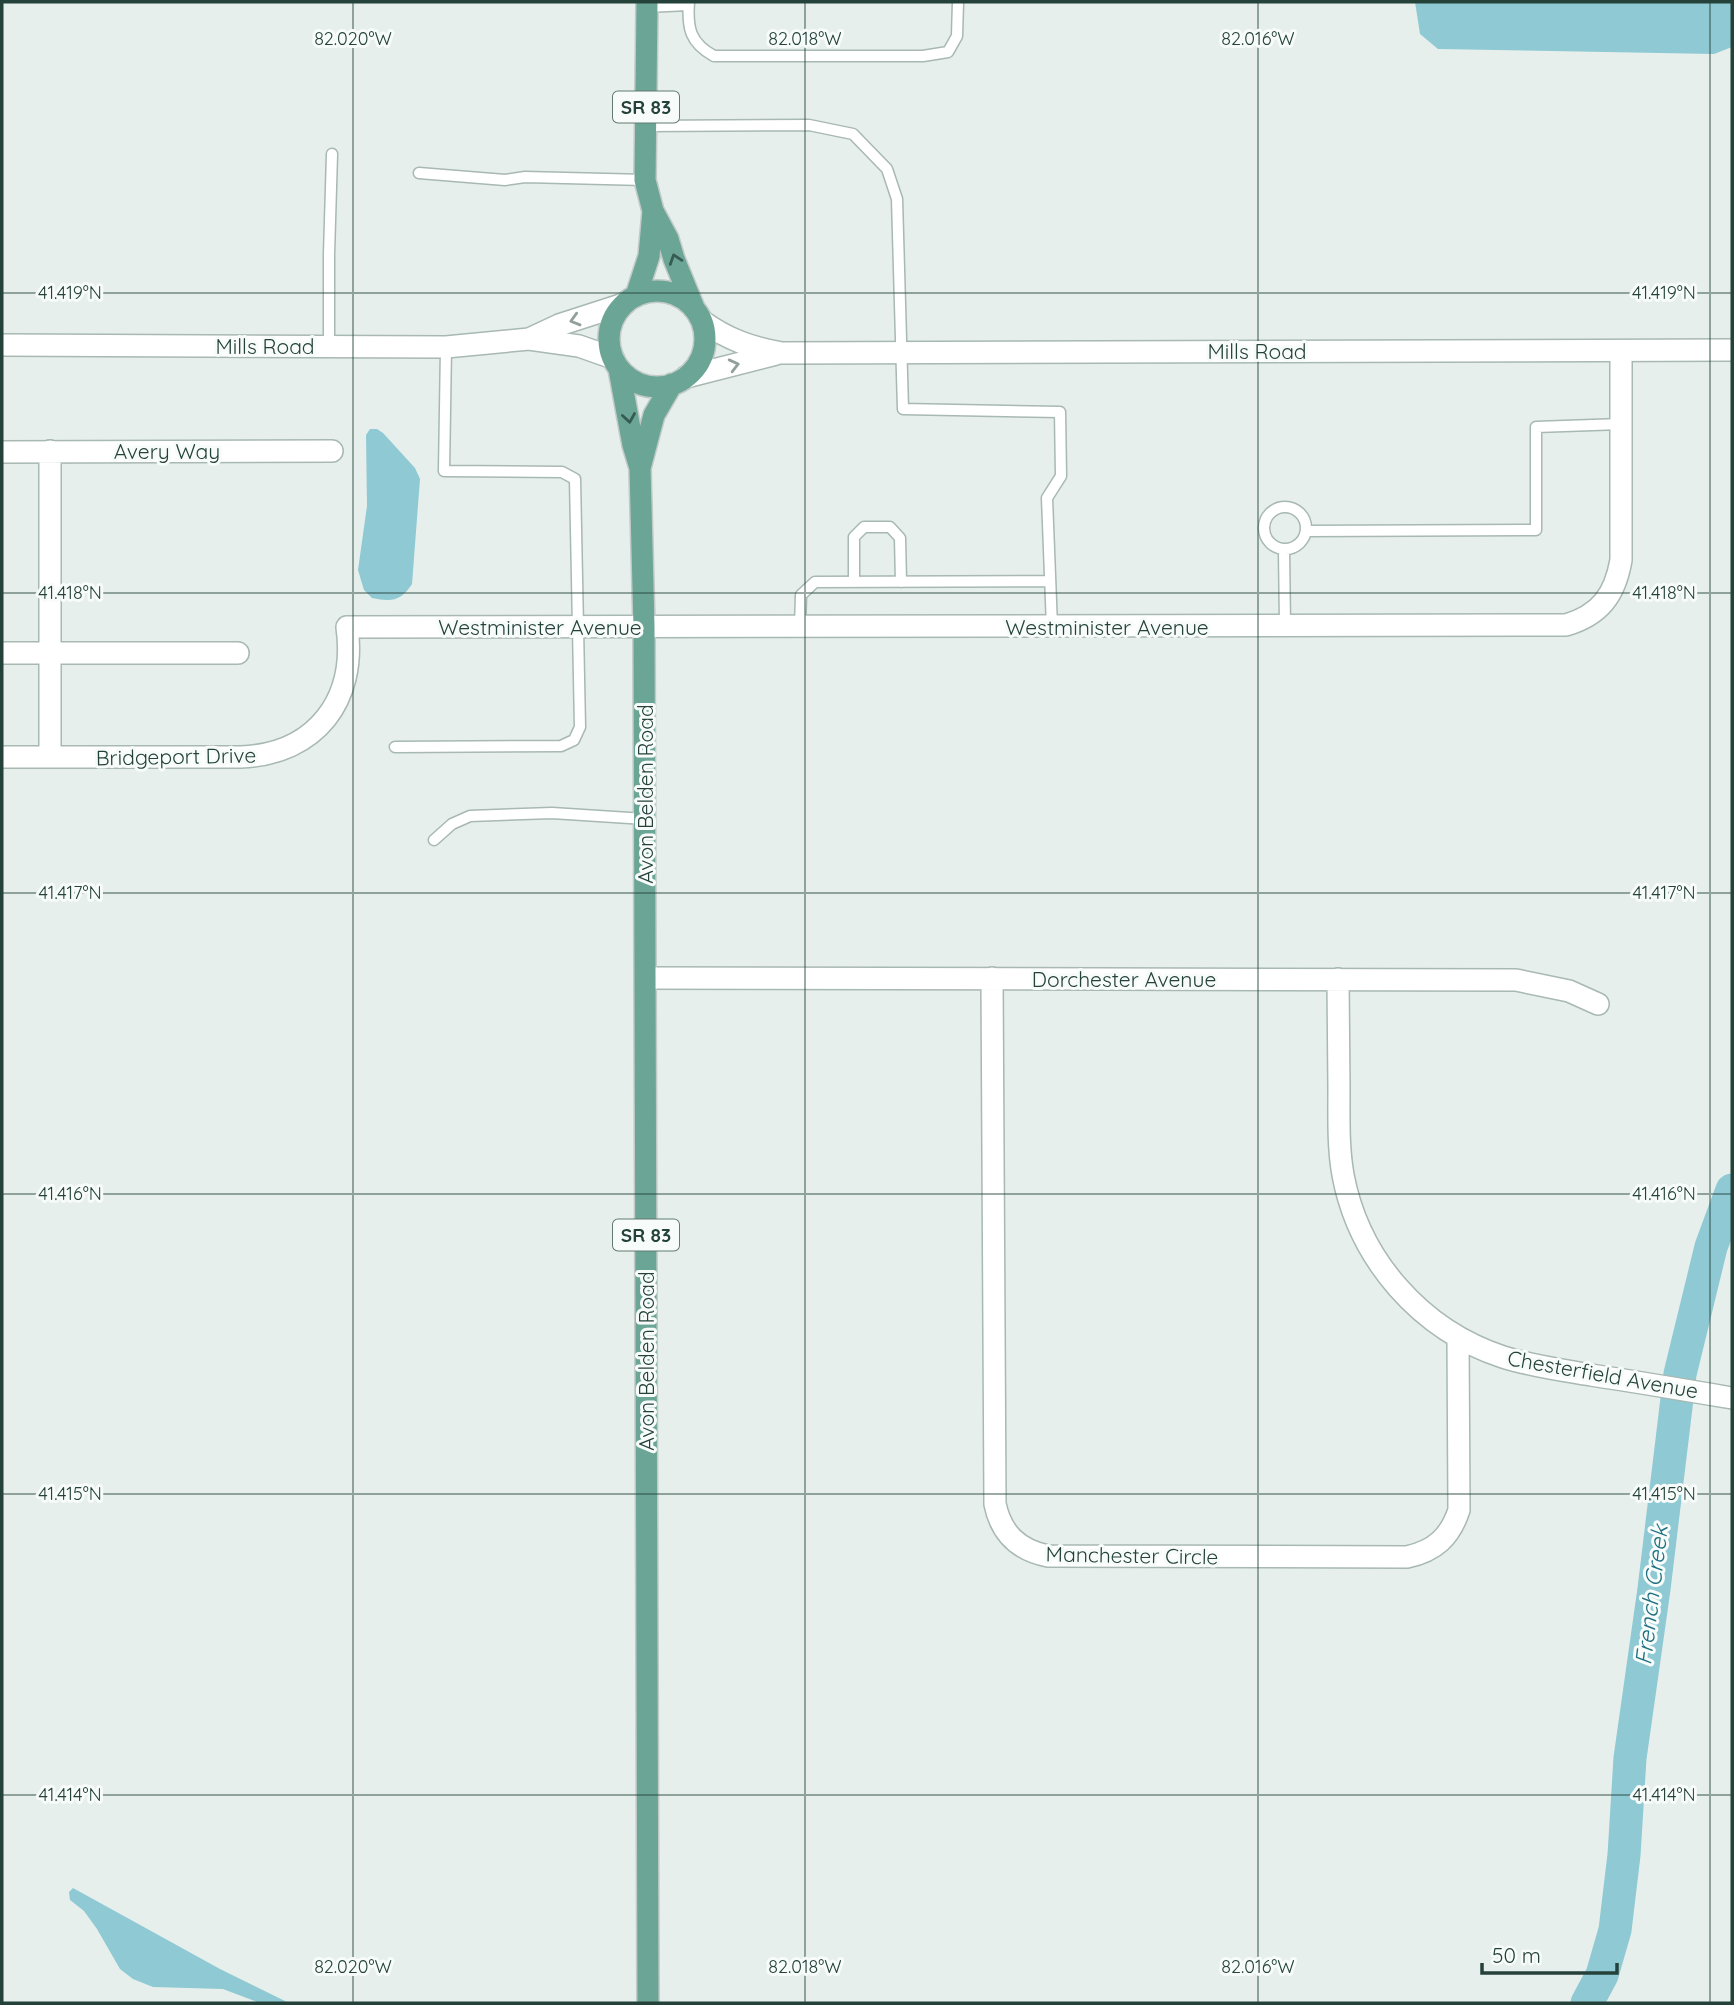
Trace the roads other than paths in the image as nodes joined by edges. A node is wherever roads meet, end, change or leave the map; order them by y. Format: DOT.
graph roads {
  1 [pos="958,2"];
  2 [pos="688,3"];
  3 [pos="647,4"];
  4 [pos="645,126"];
  5 [pos="332,154"];
  6 [pos="419,173"];
  7 [pos="645,180"];
  8 [pos="653,211"];
  9 [pos="630,300"];
  10 [pos="698,314"];
  11 [pos="528,339"];
  12 [pos="2,345"];
  13 [pos="329,347"];
  14 [pos="446,347"];
  15 [pos="1732,350"];
  16 [pos="1621,351"];
  17 [pos="903,352"];
  18 [pos="782,353"];
  19 [pos="616,363"];
  20 [pos="679,381"];
  21 [pos="1621,424"];
  22 [pos="332,451"];
  23 [pos="2,452"];
  24 [pos="50,452"];
  25 [pos="640,468"];
  26 [pos="1306,531"];
  27 [pos="1284,550"];
  28 [pos="1050,581"];
  29 [pos="854,582"];
  30 [pos="901,582"];
  31 [pos="1285,626"];
  32 [pos="347,627"];
  33 [pos="644,627"];
  34 [pos="800,627"];
  35 [pos="1052,627"];
  36 [pos="579,628"];
  37 [pos="2,653"];
  38 [pos="49,653"];
  39 [pos="238,653"];
  40 [pos="395,747"];
  41 [pos="2,757"];
  42 [pos="50,757"];
  43 [pos="645,820"];
  44 [pos="434,840"];
  45 [pos="646,978"];
  46 [pos="992,978"];
  47 [pos="1338,979"];
  48 [pos="1598,1004"];
  49 [pos="1458,1337"];
  50 [pos="1732,1398"];
  51 [pos="648,2003"];
  1 -- 2 [label="lane"];
  2 -- 3 [label="lane"];
  3 -- 4 [label="main road, SR 83"];
  4 -- 7 [label="main road, SR 83"];
  4 -- 17 [label="lane"];
  5 -- 13 [label="lane"];
  6 -- 7 [label="lane"];
  7 -- 8 [label="main road, SR 83"];
  8 -- 9 [label="main road, SR 83"];
  10 -- 8 [label="main road, SR 83, one-way"];
  9 -- 10 [label="main road"];
  9 -- 11 [label="street, Mills Road, one-way"];
  9 -- 19 [label="main road"];
  10 -- 18 [label="street, Mills Road"];
  10 -- 20 [label="main road"];
  11 -- 14 [label="street, Mills Road"];
  11 -- 19 [label="street, Mills Road"];
  12 -- 13 [label="street, Mills Road"];
  13 -- 14 [label="street, Mills Road"];
  14 -- 36 [label="lane"];
  15 -- 16 [label="street, Mills Road"];
  16 -- 17 [label="street, Mills Road"];
  16 -- 21 [label="street, Westminister Avenue"];
  17 -- 18 [label="street, Mills Road"];
  17 -- 28 [label="lane"];
  20 -- 18 [label="street, Mills Road, one-way"];
  19 -- 20 [label="main road"];
  19 -- 25 [label="main road, Avon Belden Road / SR 83, one-way"];
  20 -- 25 [label="main road, Avon Belden Road / SR 83"];
  21 -- 26 [label="lane"];
  21 -- 31 [label="street, Westminister Avenue"];
  22 -- 24 [label="street, Avery Way"];
  23 -- 24 [label="street, Avery Way"];
  24 -- 38 [label="street"];
  25 -- 33 [label="main road, Avon Belden Road / SR 83"];
  26 -- 27 [label="lane"];
  26 -- 27 [label="lane"];
  27 -- 31 [label="lane"];
  28 -- 30 [label="lane"];
  28 -- 35 [label="lane"];
  29 -- 30 [label="lane"];
  29 -- 30 [label="lane"];
  29 -- 34 [label="lane"];
  31 -- 35 [label="street, Westminister Avenue"];
  32 -- 36 [label="street, Westminister Avenue"];
  32 -- 42 [label="street, Bridgeport Drive"];
  33 -- 34 [label="street, Westminister Avenue"];
  33 -- 36 [label="street, Westminister Avenue"];
  33 -- 43 [label="main road, Avon Belden Road / SR 83"];
  34 -- 35 [label="street, Westminister Avenue"];
  36 -- 40 [label="lane"];
  37 -- 38 [label="street"];
  38 -- 39 [label="street"];
  38 -- 42 [label="street"];
  41 -- 42 [label="street, Bridgeport Drive"];
  43 -- 44 [label="lane"];
  43 -- 45 [label="main road, Avon Belden Road / SR 83"];
  45 -- 46 [label="street, Dorchester Avenue"];
  45 -- 51 [label="main road, Avon Belden Road / SR 83"];
  46 -- 47 [label="street, Dorchester Avenue"];
  46 -- 49 [label="street, Manchester Circle"];
  47 -- 48 [label="street, Dorchester Avenue"];
  47 -- 49 [label="street, Chesterfield Avenue"];
  49 -- 50 [label="street, Chesterfield Avenue"];
}
